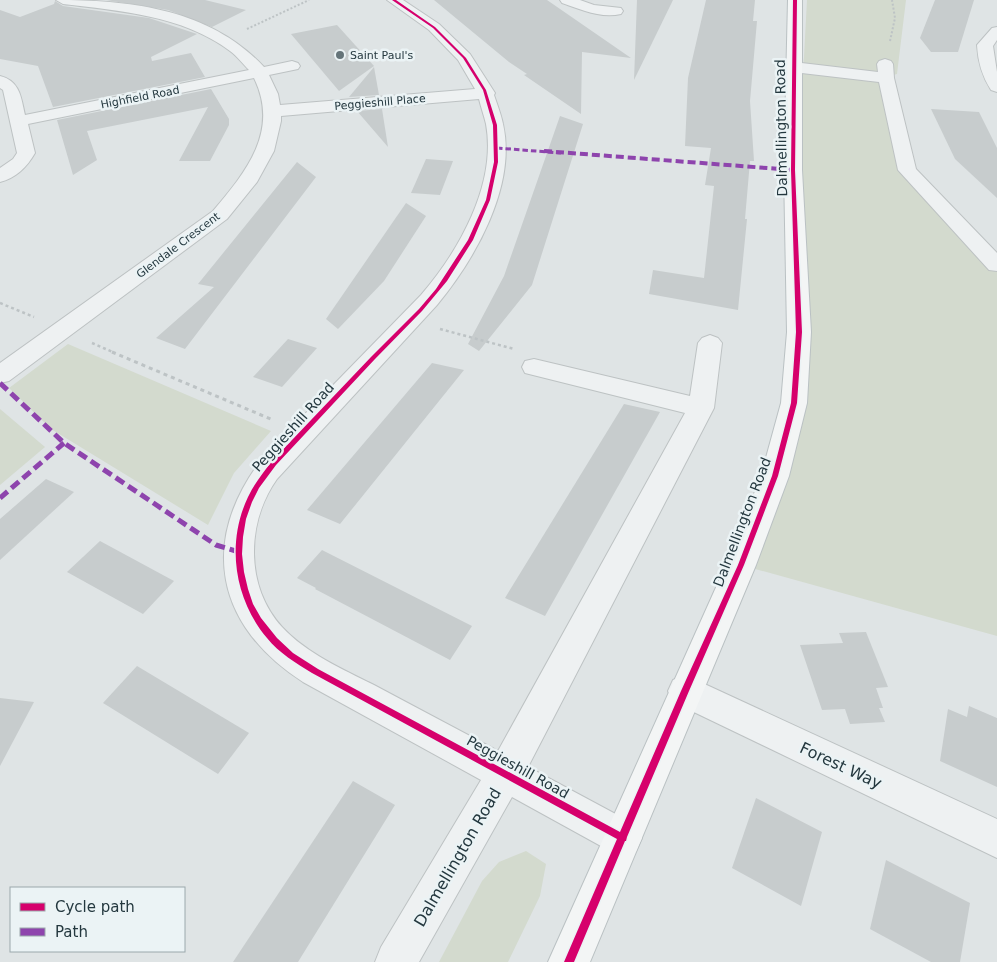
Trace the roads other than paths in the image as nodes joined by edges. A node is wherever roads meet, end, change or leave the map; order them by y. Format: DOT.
graph roads {
  1 [pos="63,0"];
  2 [pos="394,0"];
  3 [pos="567,0"];
  4 [pos="795,0"];
  5 [pos="616,11"];
  6 [pos="997,31"];
  7 [pos="991,62"];
  8 [pos="292,66"];
  9 [pos="793,67"];
  10 [pos="261,73"];
  11 [pos="0,81"];
  12 [pos="997,87"];
  13 [pos="486,93"];
  14 [pos="274,111"];
  15 [pos="19,121"];
  16 [pos="0,176"];
  17 [pos="997,265"];
  18 [pos="710,343"];
  19 [pos="534,367"];
  20 [pos="0,375"];
  21 [pos="701,408"];
  22 [pos="684,691"];
  23 [pos="505,774"];
  24 [pos="623,838"];
  25 [pos="997,840"];
  26 [pos="396,962"];
  27 [pos="569,962"];
  1 -- 10 [label="street, Glendale Crescent"];
  2 -- 13 [label="street, Peggieshill Road"];
  3 -- 5 [label="street"];
  4 -- 9 [label="main road, Dalmellington Road"];
  6 -- 7 [label="street"];
  7 -- 12 [label="street"];
  8 -- 10 [label="street, Highfield Road"];
  9 -- 17 [label="street"];
  9 -- 22 [label="main road, Dalmellington Road"];
  10 -- 14 [label="street, Glendale Crescent"];
  10 -- 15 [label="street, Highfield Road"];
  11 -- 15 [label="street"];
  13 -- 14 [label="street, Peggieshill Place"];
  13 -- 23 [label="street, Peggieshill Road"];
  14 -- 20 [label="street, Glendale Crescent"];
  15 -- 16 [label="street"];
  18 -- 21 [label="street, Dalmellington Road"];
  19 -- 21 [label="street"];
  21 -- 23 [label="street, Dalmellington Road"];
  22 -- 24 [label="main road, Dalmellington Road"];
  22 -- 25 [label="street, Forest Way"];
  23 -- 24 [label="street, Peggieshill Road"];
  23 -- 26 [label="street, Dalmellington Road"];
  24 -- 27 [label="main road, Dalmellington Road"];
}
